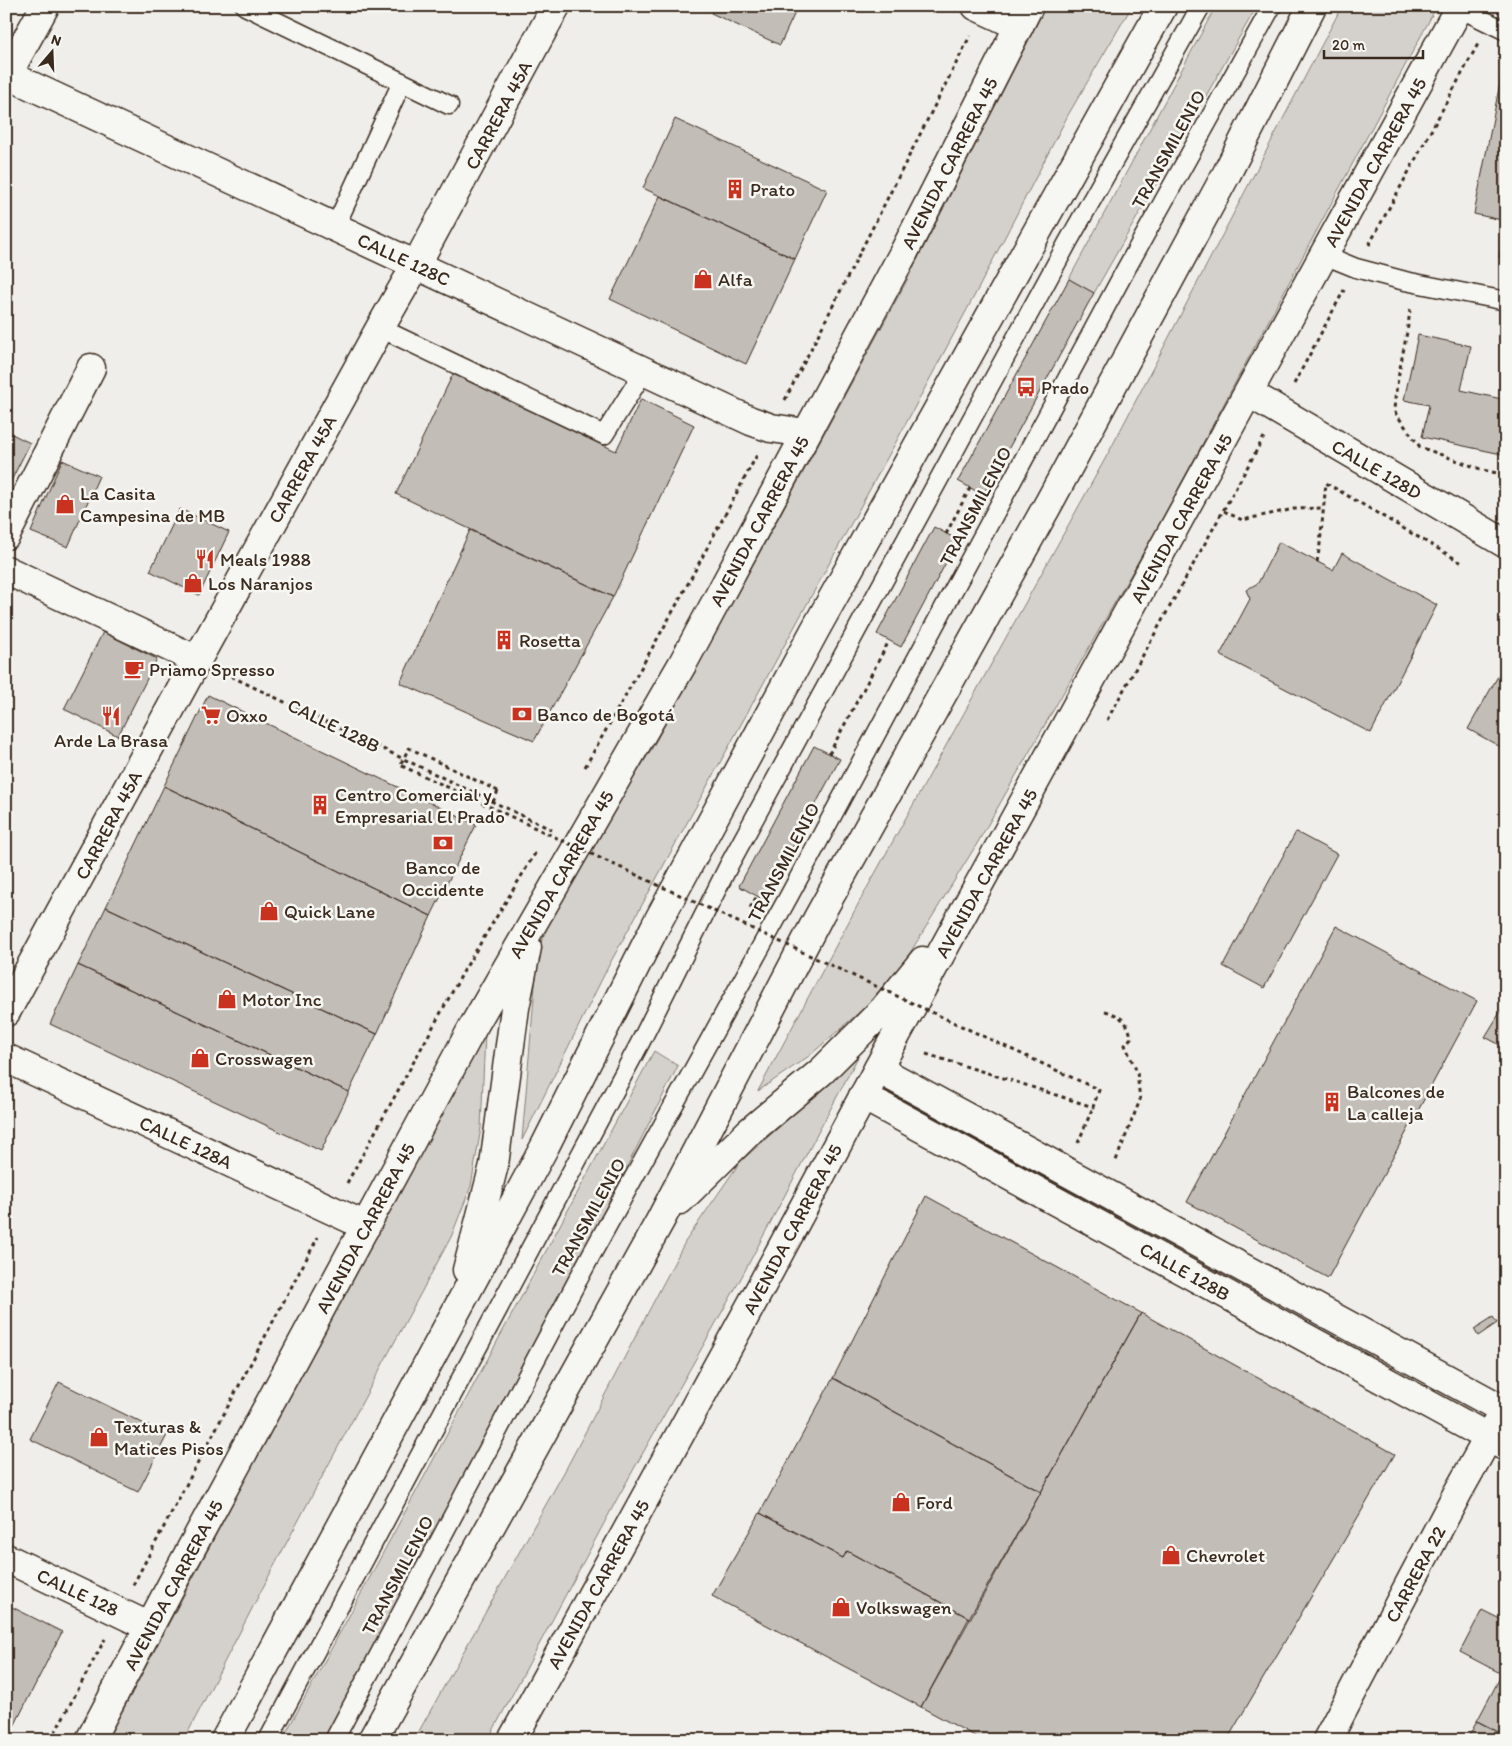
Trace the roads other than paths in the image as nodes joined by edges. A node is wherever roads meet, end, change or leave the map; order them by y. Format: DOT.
graph roads {
  1 [pos="45,6"];
  2 [pos="245,6"];
  3 [pos="556,6"];
  4 [pos="1162,6"];
  5 [pos="1201,6"];
  6 [pos="1272,6"];
  7 [pos="1312,6"];
  8 [pos="1460,7"];
  9 [pos="980,8"];
  10 [pos="1024,16"];
  11 [pos="1506,31"];
  12 [pos="7,75"];
  13 [pos="402,82"];
  14 [pos="449,106"];
  15 [pos="335,227"];
  16 [pos="1324,255"];
  17 [pos="416,265"];
  18 [pos="1506,301"];
  19 [pos="380,328"];
  20 [pos="91,368"];
  21 [pos="644,371"];
  22 [pos="1249,393"];
  23 [pos="806,432"];
  24 [pos="6,535"];
  25 [pos="1506,544"];
  26 [pos="6,570"];
  27 [pos="197,660"];
  28 [pos="964,911"];
  29 [pos="531,926"];
  30 [pos="6,1012"];
  31 [pos="6,1058"];
  32 [pos="878,1069"];
  33 [pos="863,1096"];
  34 [pos="660,1221"];
  35 [pos="366,1226"];
  36 [pos="455,1315"];
  37 [pos="1505,1411"];
  38 [pos="1497,1442"];
  39 [pos="6,1558"];
  40 [pos="150,1627"];
  41 [pos="90,1740"];
  42 [pos="225,1740"];
  43 [pos="268,1740"];
  44 [pos="334,1740"];
  45 [pos="372,1740"];
  46 [pos="512,1740"];
  47 [pos="1327,1740"];
  1 -- 12 [label="main road"];
  2 -- 13 [label="lane"];
  3 -- 17 [label="main road, CARRERA 45A"];
  4 -- 36 [label="main road"];
  5 -- 43 [label="lane, TRANSMILENIO"];
  6 -- 44 [label="lane, TRANSMILENIO"];
  7 -- 34 [label="main road"];
  8 -- 11 [label="lane"];
  8 -- 16 [label="main road, AVENIDA CARRERA 45"];
  9 -- 10 [label="main road"];
  10 -- 23 [label="main road, AVENIDA CARRERA 45"];
  12 -- 15 [label="main road, CALLE 128C"];
  13 -- 14 [label="lane"];
  13 -- 15 [label="lane"];
  15 -- 17 [label="main road, CALLE 128C"];
  16 -- 18 [label="lane"];
  16 -- 22 [label="main road, AVENIDA CARRERA 45"];
  17 -- 19 [label="main road, CARRERA 45A"];
  17 -- 21 [label="main road, CALLE 128C"];
  19 -- 21 [label="lane"];
  19 -- 27 [label="main road, CARRERA 45A"];
  20 -- 24 [label="main road"];
  21 -- 23 [label="main road, CALLE 128C"];
  22 -- 25 [label="main road, CALLE 128D"];
  22 -- 28 [label="main road, AVENIDA CARRERA 45"];
  23 -- 29 [label="main road, AVENIDA CARRERA 45"];
  26 -- 27 [label="main road"];
  27 -- 30 [label="main road, CARRERA 45A"];
  28 -- 32 [label="main road, AVENIDA CARRERA 45"];
  28 -- 34 [label="main road"];
  29 -- 35 [label="main road, AVENIDA CARRERA 45"];
  29 -- 36 [label="main road"];
  31 -- 35 [label="main road, CALLE 128A"];
  32 -- 33 [label="main road, AVENIDA CARRERA 45"];
  32 -- 37 [label="main road, CALLE 128B"];
  33 -- 38 [label="main road, CALLE 128B"];
  33 -- 46 [label="main road, AVENIDA CARRERA 45"];
  34 -- 45 [label="main road"];
  35 -- 40 [label="main road, AVENIDA CARRERA 45"];
  36 -- 42 [label="main road"];
  37 -- 38 [label="main road, CARRERA 22"];
  38 -- 47 [label="main road, CARRERA 22"];
  39 -- 40 [label="main road, CALLE 128"];
  40 -- 41 [label="main road, AVENIDA CARRERA 45"];
}
